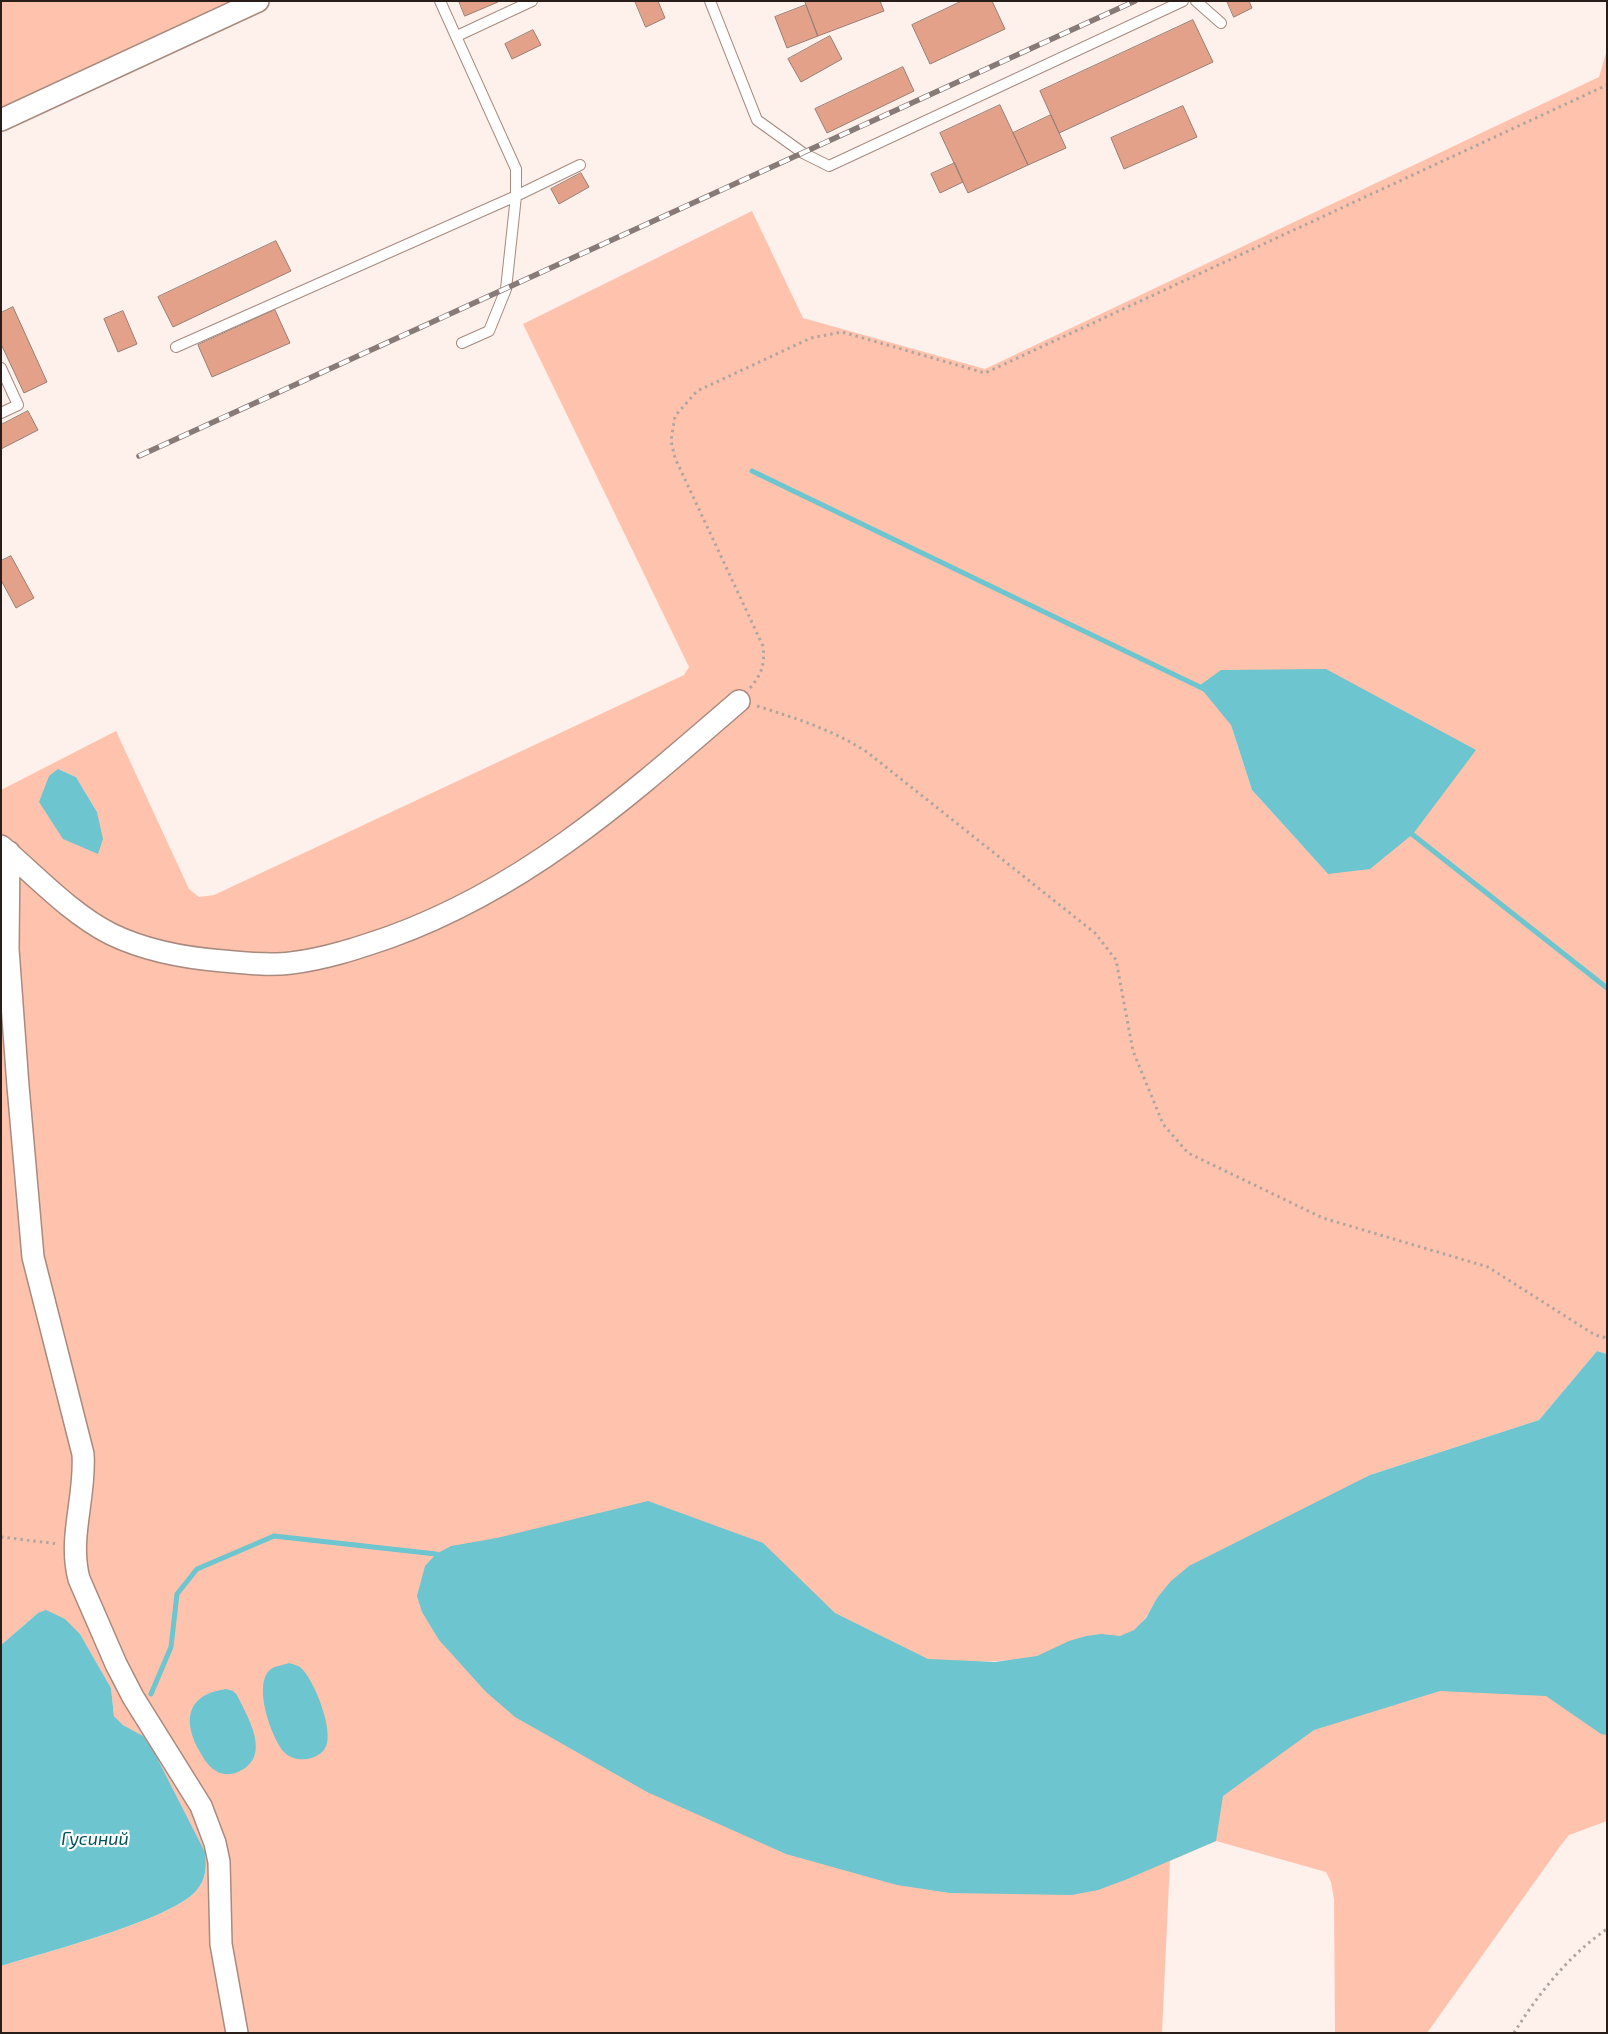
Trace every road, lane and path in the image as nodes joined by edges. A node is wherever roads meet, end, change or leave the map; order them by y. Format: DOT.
graph roads {
  1 [pos="258,1"];
  2 [pos="440,1"];
  3 [pos="532,1"];
  4 [pos="710,1"];
  5 [pos="1183,1"];
  6 [pos="1196,1"];
  7 [pos="1221,23"];
  8 [pos="457,36"];
  9 [pos="1607,85"];
  10 [pos="1,120"];
  11 [pos="580,165"];
  12 [pos="516,196"];
  13 [pos="462,343"];
  14 [pos="176,347"];
  15 [pos="1,368"];
  16 [pos="1,414"];
  17 [pos="739,701"];
  18 [pos="5,849"];
  19 [pos="1607,1338"];
  20 [pos="1,1537"];
  21 [pos="74,1546"];
  22 [pos="1607,1929"];
  23 [pos="237,2033"];
  24 [pos="1514,2033"];
  1 -- 10 [label="street"];
  2 -- 8 [label="lane"];
  3 -- 8 [label="lane"];
  4 -- 5 [label="lane"];
  6 -- 7 [label="lane"];
  8 -- 12 [label="lane"];
  9 -- 17 [label="path"];
  11 -- 12 [label="lane"];
  12 -- 13 [label="lane"];
  12 -- 14 [label="lane"];
  15 -- 16 [label="lane"];
  17 -- 18 [label="street"];
  17 -- 19 [label="path"];
  18 -- 21 [label="street"];
  20 -- 21 [label="path"];
  21 -- 23 [label="street"];
  22 -- 24 [label="path"];
}
